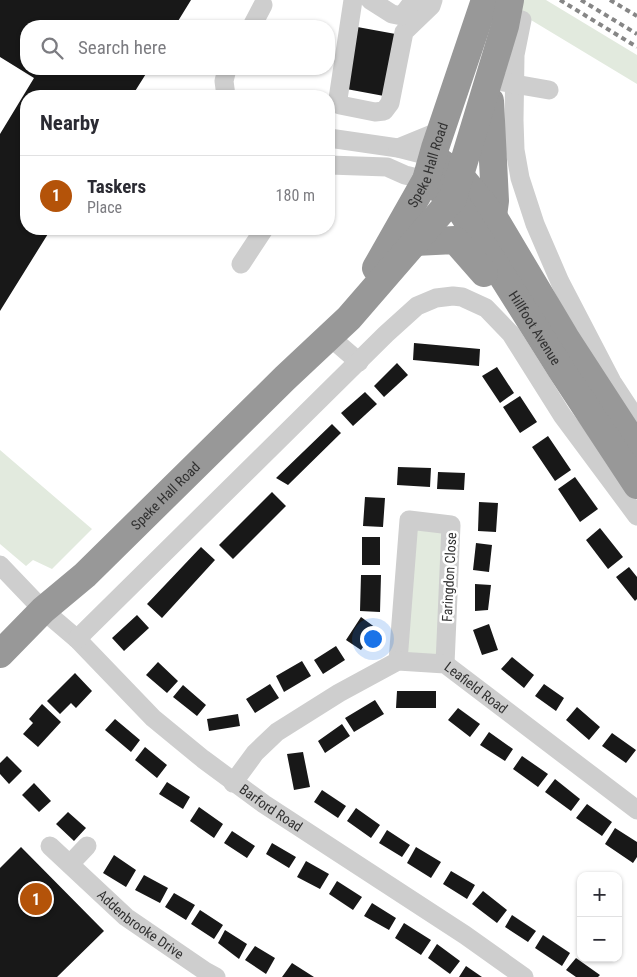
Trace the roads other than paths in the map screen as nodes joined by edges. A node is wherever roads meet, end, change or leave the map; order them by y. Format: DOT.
graph roads {
  1 [pos="353,0"];
  2 [pos="370,0"];
  3 [pos="414,0"];
  4 [pos="433,0"];
  5 [pos="263,5"];
  6 [pos="509,14"];
  7 [pos="255,20"];
  8 [pos="226,75"];
  9 [pos="502,82"];
  10 [pos="225,90"];
  11 [pos="548,90"];
  12 [pos="442,130"];
  13 [pos="335,139"];
  14 [pos="398,148"];
  15 [pos="335,165"];
  16 [pos="429,168"];
  17 [pos="456,187"];
  18 [pos="493,216"];
  19 [pos="260,235"];
  20 [pos="415,242"];
  21 [pos="241,264"];
  22 [pos="339,327"];
  23 [pos="536,330"];
  24 [pos="359,362"];
  25 [pos="637,420"];
  26 [pos="637,448"];
  27 [pos="637,485"];
  28 [pos="637,516"];
  29 [pos="0,565"];
  30 [pos="43,610"];
  31 [pos="77,639"];
  32 [pos="0,654"];
  33 [pos="398,661"];
  34 [pos="445,664"];
  35 [pos="234,783"];
  36 [pos="637,810"];
  37 [pos="50,846"];
  38 [pos="87,846"];
  39 [pos="70,864"];
  40 [pos="216,977"];
  41 [pos="524,977"];
  1 -- 4 [label="street"];
  2 -- 3 [label="street"];
  5 -- 7 [label="street"];
  6 -- 9 [label="highway, Speke Hall Road"];
  6 -- 12 [label="highway, Speke Hall Road"];
  8 -- 10 [label="street"];
  9 -- 11 [label="street"];
  9 -- 17 [label="highway, Speke Hall Road"];
  9 -- 18 [label="highway"];
  9 -- 25 [label="street, Speke Hall Road"];
  12 -- 14 [label="street"];
  12 -- 16 [label="highway, Speke Hall Road"];
  13 -- 14 [label="street"];
  14 -- 16 [label="street"];
  15 -- 16 [label="street"];
  16 -- 17 [label="highway, Hillfoot Avenue"];
  16 -- 22 [label="highway, Speke Hall Road"];
  17 -- 18 [label="highway, Hillfoot Avenue"];
  17 -- 20 [label="highway, Speke Hall Road"];
  17 -- 23 [label="highway, Hillfoot Avenue"];
  18 -- 26 [label="highway, Hillfoot Avenue"];
  19 -- 21 [label="street"];
  20 -- 22 [label="highway, Speke Hall Road"];
  20 -- 23 [label="highway"];
  22 -- 24 [label="street"];
  22 -- 30 [label="highway, Speke Hall Road"];
  23 -- 27 [label="highway, Hillfoot Avenue"];
  24 -- 28 [label="street, Hillfoot Avenue"];
  24 -- 31 [label="street"];
  29 -- 30 [label="street, Barford Road"];
  30 -- 31 [label="street, Barford Road"];
  30 -- 32 [label="highway, Speke Hall Road"];
  31 -- 35 [label="street, Barford Road"];
  33 -- 34 [label="street, Leafield Road"];
  33 -- 34 [label="street, Faringdon Close"];
  33 -- 35 [label="street"];
  34 -- 36 [label="street, Leafield Road"];
  35 -- 41 [label="street, Barford Road"];
  37 -- 39 [label="street, Addenbrooke Drive"];
  38 -- 39 [label="street"];
  39 -- 40 [label="street, Addenbrooke Drive"];
}
